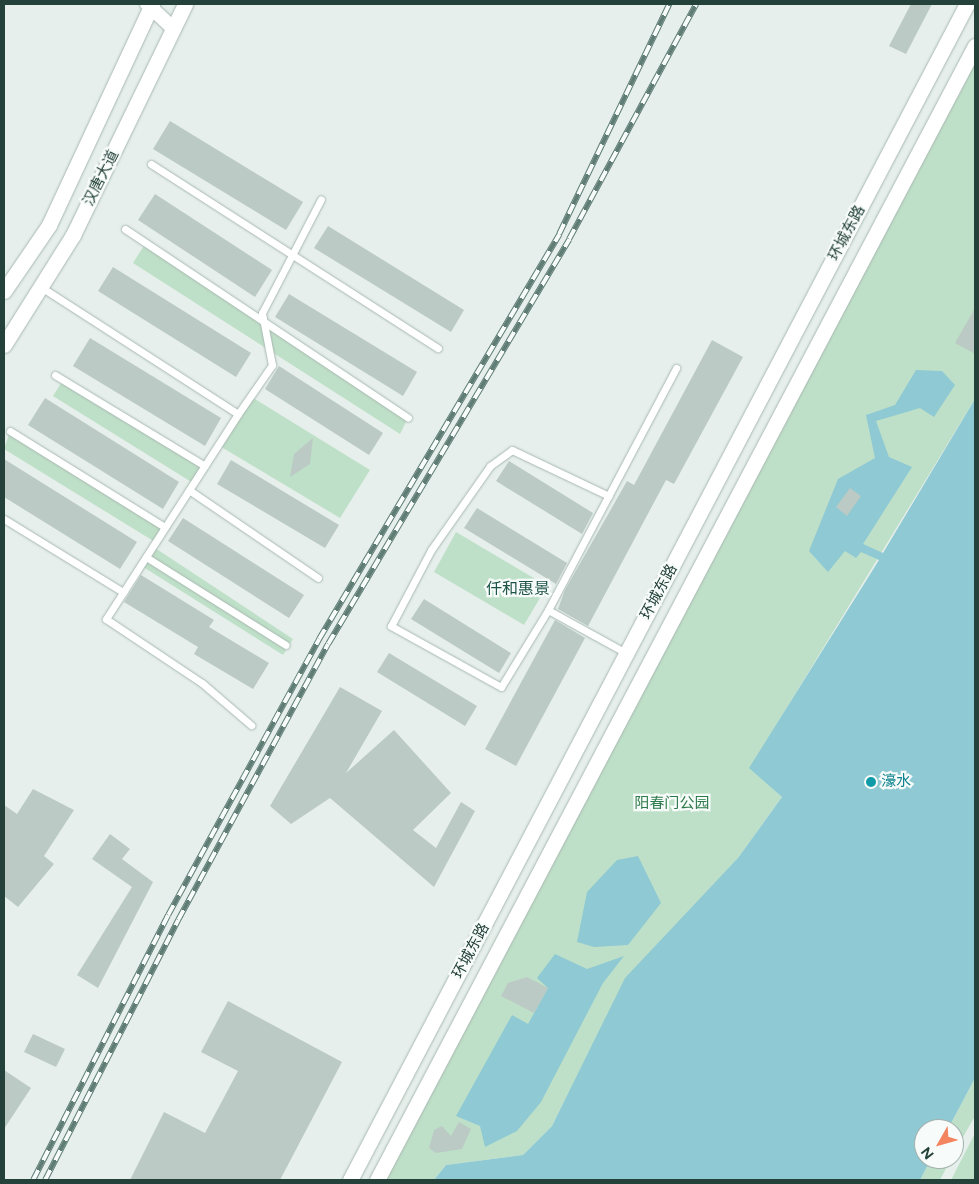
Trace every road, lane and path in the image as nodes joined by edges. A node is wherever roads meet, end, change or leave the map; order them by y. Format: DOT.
graph roads {
  1 [pos="185,4"];
  2 [pos="967,4"];
  3 [pos="149,5"];
  4 [pos="174,29"];
  5 [pos="975,46"];
  6 [pos="151,164"];
  7 [pos="321,199"];
  8 [pos="125,229"];
  9 [pos="292,255"];
  10 [pos="40,287"];
  11 [pos="4,291"];
  12 [pos="264,324"];
  13 [pos="4,346"];
  14 [pos="438,348"];
  15 [pos="676,368"];
  16 [pos="55,375"];
  17 [pos="238,414"];
  18 [pos="408,418"];
  19 [pos="10,431"];
  20 [pos="205,466"];
  21 [pos="189,490"];
  22 [pos="609,496"];
  23 [pos="4,519"];
  24 [pos="165,527"];
  25 [pos="146,557"];
  26 [pos="318,578"];
  27 [pos="123,592"];
  28 [pos="548,610"];
  29 [pos="286,645"];
  30 [pos="626,654"];
  31 [pos="251,725"];
  32 [pos="350,1180"];
  33 [pos="377,1180"];
  1 -- 4 [label="main road, 汉唐大道"];
  2 -- 30 [label="main road, 环城东路"];
  3 -- 4 [label="street"];
  3 -- 11 [label="main road, 汉唐大道"];
  4 -- 10 [label="main road, 汉唐大道"];
  5 -- 33 [label="main road, 环城东路"];
  6 -- 9 [label="lane"];
  7 -- 9 [label="lane"];
  8 -- 12 [label="lane"];
  9 -- 12 [label="lane"];
  9 -- 14 [label="lane"];
  10 -- 13 [label="main road, 汉唐大道"];
  10 -- 17 [label="lane"];
  12 -- 17 [label="lane"];
  12 -- 18 [label="lane"];
  15 -- 22 [label="lane"];
  16 -- 20 [label="lane"];
  17 -- 20 [label="lane"];
  19 -- 24 [label="lane"];
  20 -- 21 [label="lane"];
  21 -- 24 [label="lane"];
  21 -- 26 [label="lane"];
  22 -- 28 [label="lane"];
  22 -- 28 [label="lane"];
  23 -- 27 [label="lane"];
  24 -- 25 [label="lane"];
  25 -- 27 [label="lane"];
  25 -- 29 [label="lane"];
  27 -- 31 [label="lane"];
  28 -- 30 [label="lane"];
  30 -- 32 [label="main road, 环城东路"];
}
